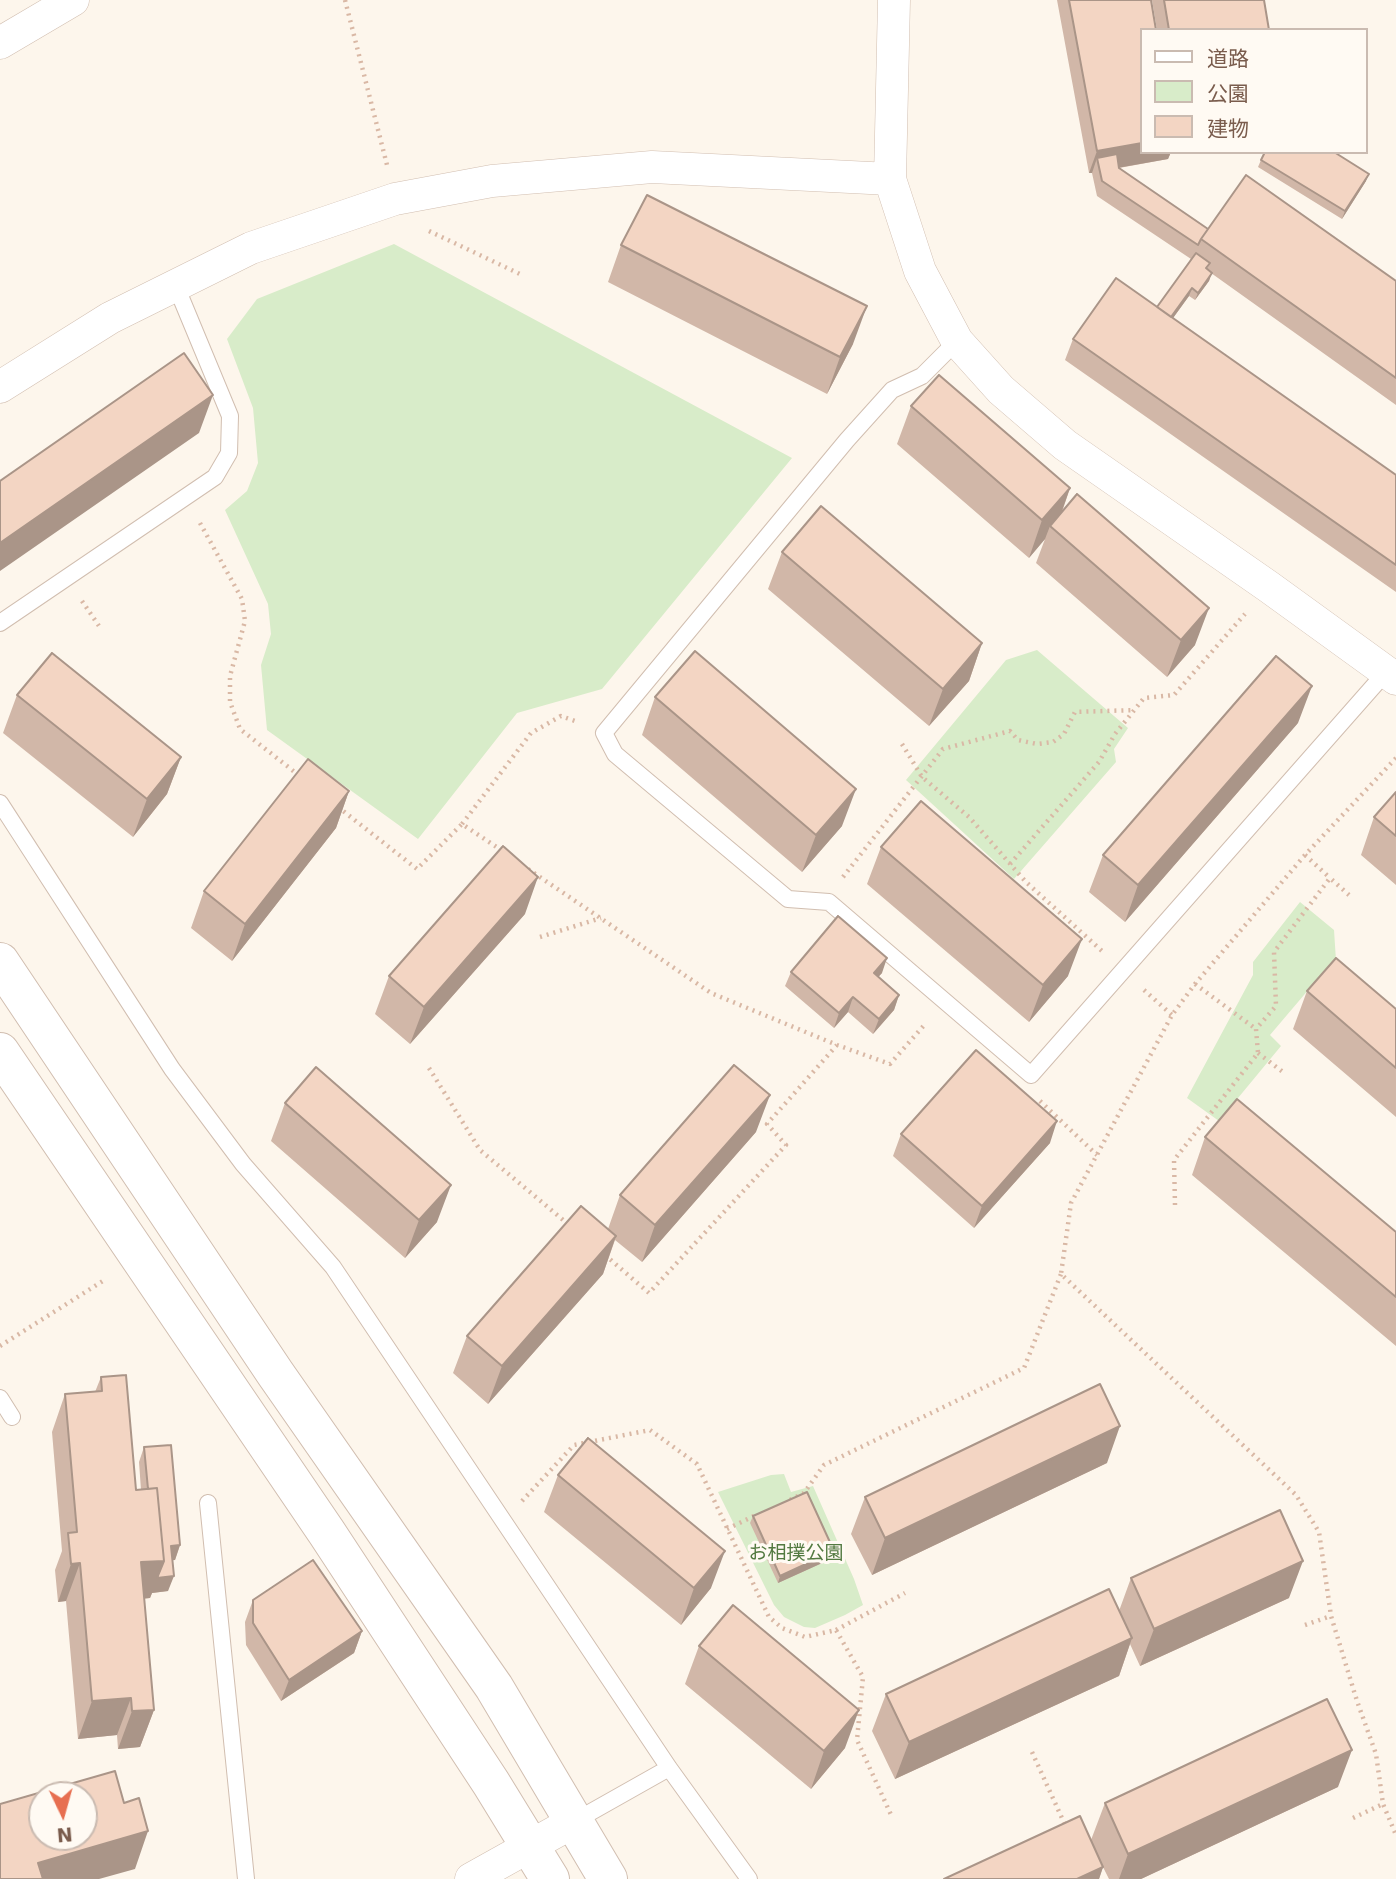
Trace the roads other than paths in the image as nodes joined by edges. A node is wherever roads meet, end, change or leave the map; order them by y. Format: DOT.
graph roads {
  1 [pos="74,0"];
  2 [pos="894,0"];
  3 [pos="0,43"];
  4 [pos="890,179"];
  5 [pos="176,286"];
  6 [pos="957,341"];
  7 [pos="0,387"];
  8 [pos="0,623"];
  9 [pos="1391,676"];
  10 [pos="0,803"];
  11 [pos="0,962"];
  12 [pos="0,1052"];
  13 [pos="0,1398"];
  14 [pos="12,1417"];
  15 [pos="208,1503"];
  16 [pos="669,1769"];
  17 [pos="575,1821"];
  18 [pos="530,1846"];
  19 [pos="246,1879"];
  20 [pos="471,1879"];
  21 [pos="550,1879"];
  22 [pos="608,1879"];
  23 [pos="749,1879"];
  1 -- 3 [label="street"];
  2 -- 4 [label="street"];
  4 -- 5 [label="street"];
  4 -- 6 [label="street"];
  5 -- 7 [label="street"];
  5 -- 8 [label="lane"];
  6 -- 9 [label="street"];
  6 -- 9 [label="lane"];
  10 -- 16 [label="lane"];
  11 -- 17 [label="street"];
  12 -- 18 [label="street"];
  13 -- 14 [label="lane"];
  15 -- 19 [label="lane"];
  16 -- 17 [label="lane"];
  16 -- 23 [label="lane"];
  17 -- 18 [label="street"];
  17 -- 22 [label="street"];
  18 -- 20 [label="street"];
  18 -- 21 [label="street"];
}
